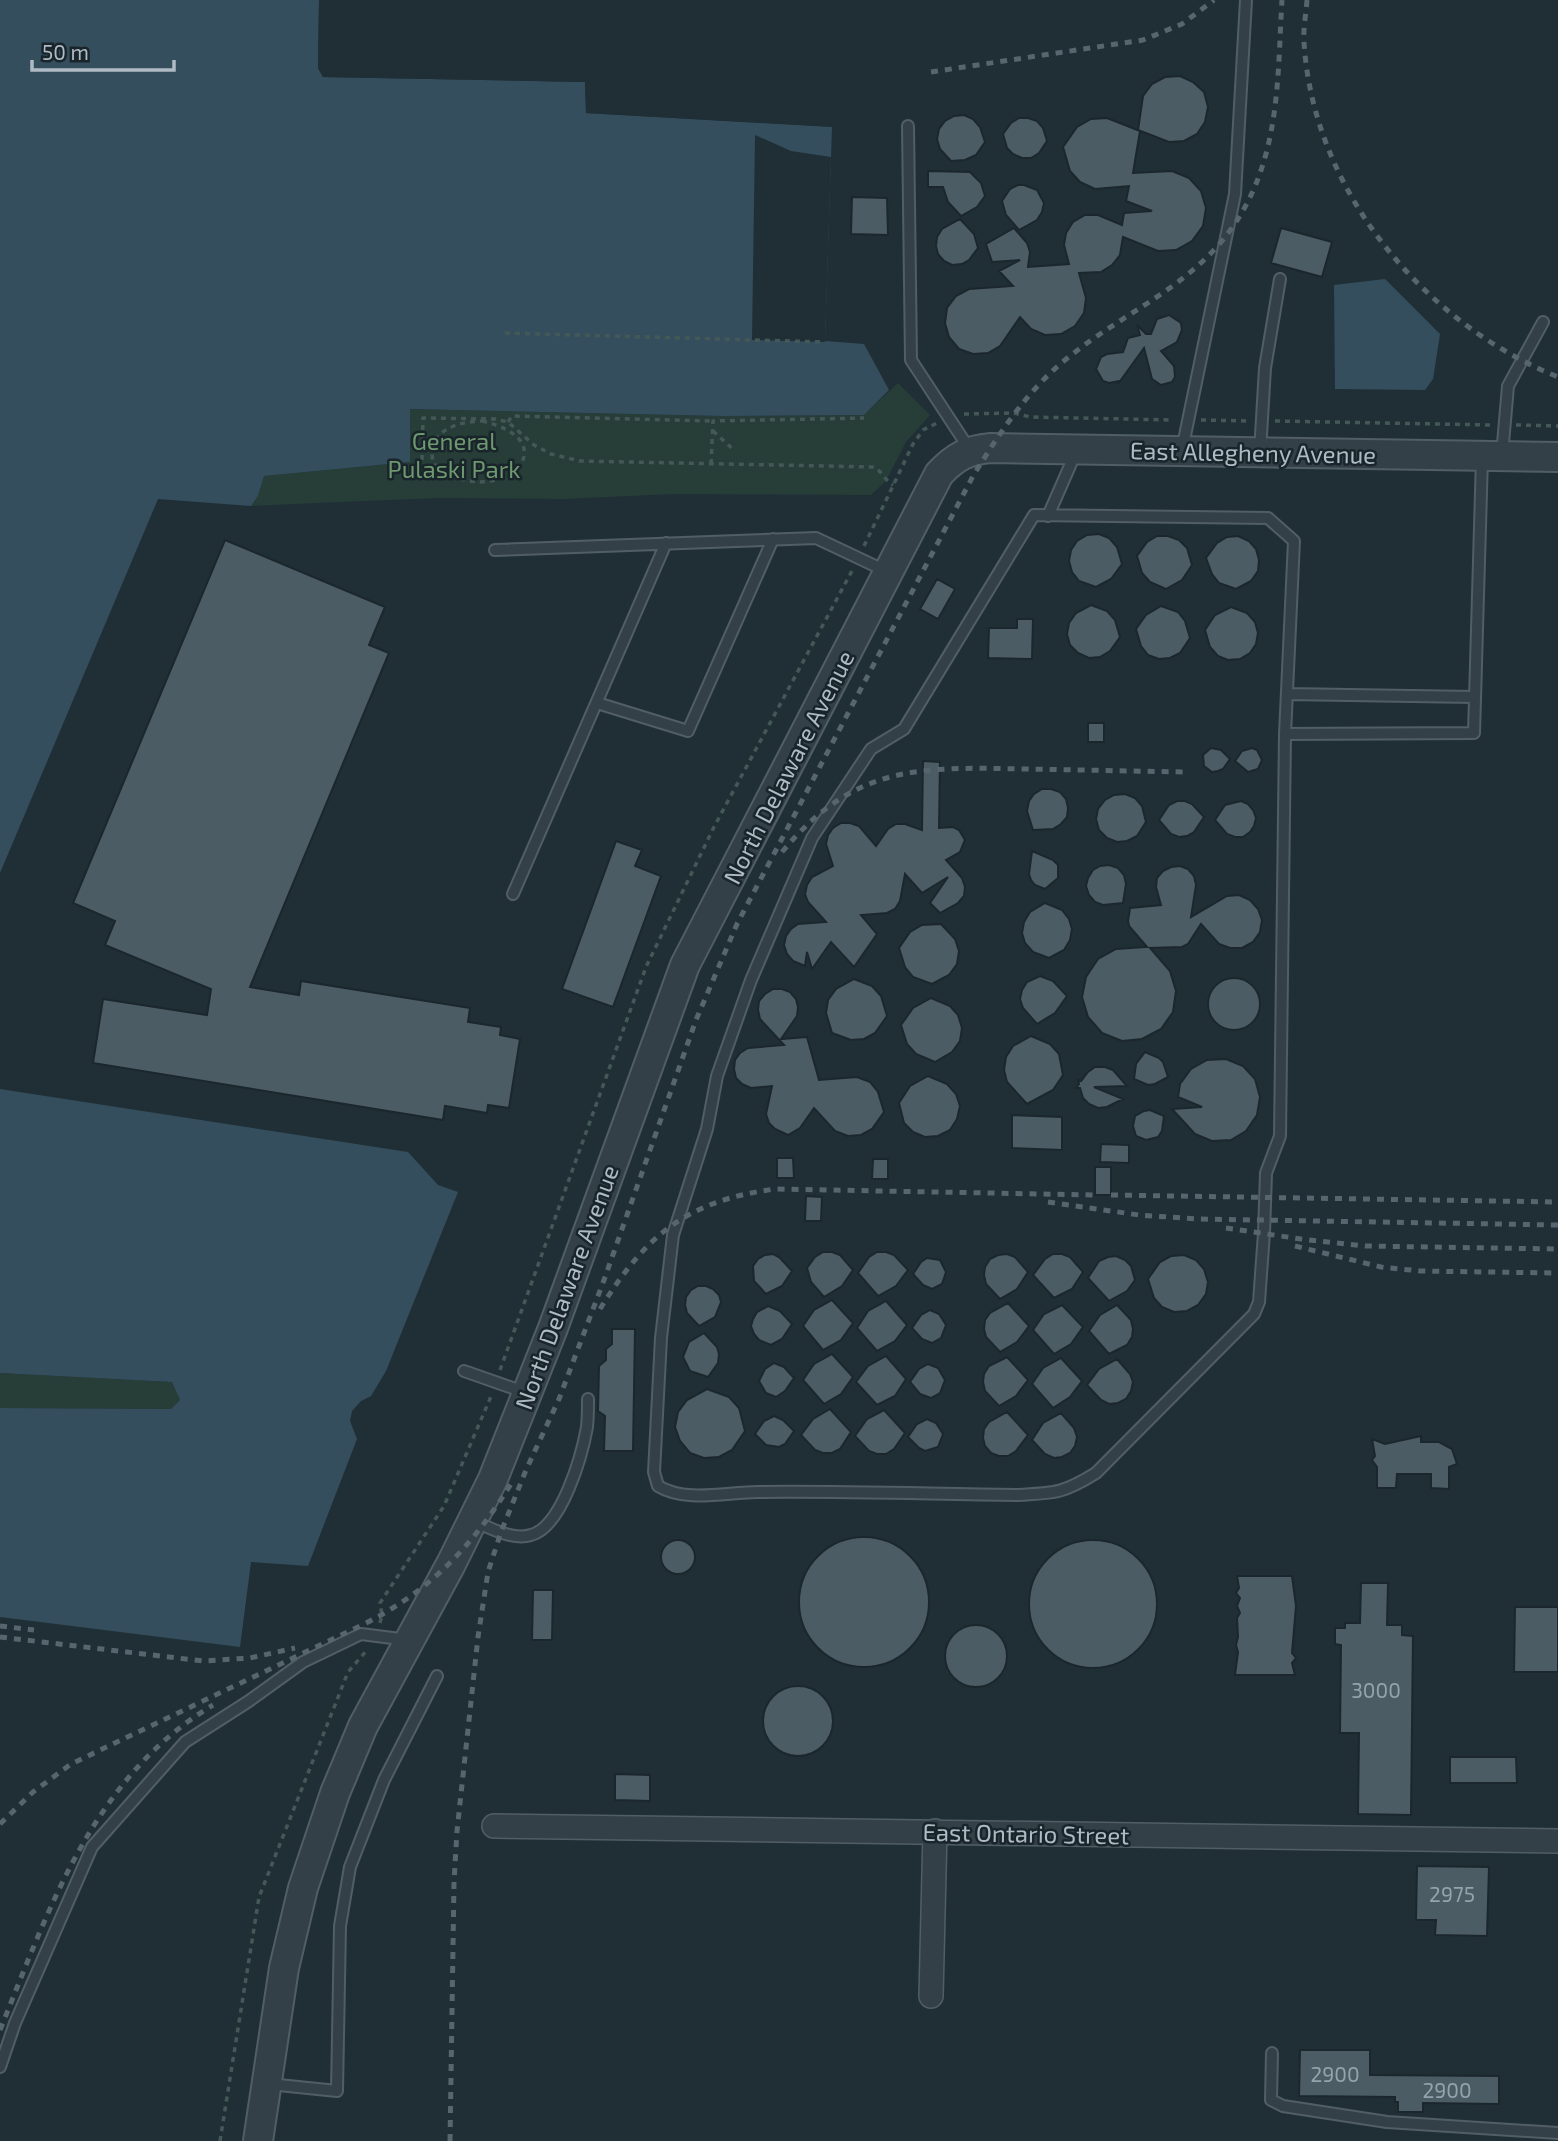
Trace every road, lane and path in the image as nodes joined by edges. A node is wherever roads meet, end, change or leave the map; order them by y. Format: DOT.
graph roads {
  1 [pos="1246,0"];
  2 [pos="908,125"];
  3 [pos="1280,279"];
  4 [pos="1543,322"];
  5 [pos="505,333"];
  6 [pos="825,342"];
  7 [pos="964,414"];
  8 [pos="864,418"];
  9 [pos="1164,419"];
  10 [pos="1218,420"];
  11 [pos="713,421"];
  12 [pos="940,421"];
  13 [pos="1244,421"];
  14 [pos="1279,421"];
  15 [pos="508,422"];
  16 [pos="1451,424"];
  17 [pos="713,431"];
  18 [pos="1077,450"];
  19 [pos="1182,450"];
  20 [pos="422,451"];
  21 [pos="735,451"];
  22 [pos="431,452"];
  23 [pos="1260,452"];
  24 [pos="961,455"];
  25 [pos="1492,456"];
  26 [pos="1558,457"];
  27 [pos="422,460"];
  28 [pos="711,464"];
  29 [pos="893,485"];
  30 [pos="1048,516"];
  31 [pos="877,518"];
  32 [pos="774,539"];
  33 [pos="666,544"];
  34 [pos="495,550"];
  35 [pos="888,572"];
  36 [pos="1287,694"];
  37 [pos="1474,697"];
  38 [pos="597,702"];
  39 [pos="1285,734"];
  40 [pos="513,894"];
  41 [pos="464,1371"];
  42 [pos="527,1393"];
  43 [pos="588,1399"];
  44 [pos="473,1521"];
  45 [pos="408,1640"];
  46 [pos="437,1676"];
  47 [pos="494,1826"];
  48 [pos="935,1831"];
  49 [pos="1558,1841"];
  50 [pos="931,1996"];
  51 [pos="1272,2053"];
  52 [pos="0,2067"];
  53 [pos="266,2084"];
  54 [pos="1558,2133"];
  55 [pos="258,2141"];
  1 -- 19 [label="lane"];
  2 -- 24 [label="lane"];
  3 -- 23 [label="lane"];
  4 -- 25 [label="lane"];
  5 -- 6 [label="path"];
  7 -- 9 [label="path"];
  8 -- 11 [label="path"];
  10 -- 13 [label="path"];
  11 -- 15 [label="path"];
  11 -- 17 [label="path"];
  12 -- 29 [label="path"];
  14 -- 16 [label="path"];
  15 -- 20 [label="path"];
  15 -- 28 [label="path"];
  17 -- 21 [label="path"];
  17 -- 28 [label="path"];
  18 -- 19 [label="street, East Allegheny Avenue"];
  18 -- 24 [label="street, East Allegheny Avenue"];
  18 -- 30 [label="lane"];
  19 -- 23 [label="street, East Allegheny Avenue"];
  20 -- 22 [label="path"];
  20 -- 27 [label="path"];
  22 -- 22 [label="path"];
  23 -- 25 [label="street, East Allegheny Avenue"];
  24 -- 35 [label="street, North Delaware Avenue"];
  25 -- 26 [label="street, East Allegheny Avenue"];
  25 -- 37 [label="lane"];
  28 -- 29 [label="path"];
  29 -- 31 [label="path"];
  30 -- 36 [label="lane"];
  30 -- 39 [label="lane"];
  32 -- 33 [label="lane"];
  32 -- 35 [label="lane"];
  32 -- 38 [label="lane"];
  33 -- 34 [label="lane"];
  33 -- 38 [label="lane"];
  35 -- 42 [label="street, North Delaware Avenue"];
  36 -- 37 [label="lane"];
  36 -- 39 [label="lane"];
  37 -- 39 [label="lane"];
  38 -- 40 [label="lane"];
  41 -- 42 [label="lane"];
  42 -- 44 [label="street, North Delaware Avenue"];
  43 -- 44 [label="lane"];
  44 -- 45 [label="street, North Delaware Avenue"];
  45 -- 52 [label="lane"];
  45 -- 53 [label="street, North Delaware Avenue"];
  46 -- 53 [label="lane"];
  47 -- 48 [label="street, East Ontario Street"];
  48 -- 49 [label="street, East Ontario Street"];
  48 -- 50 [label="street"];
  51 -- 54 [label="lane"];
  53 -- 55 [label="street, North Delaware Avenue"];
}
